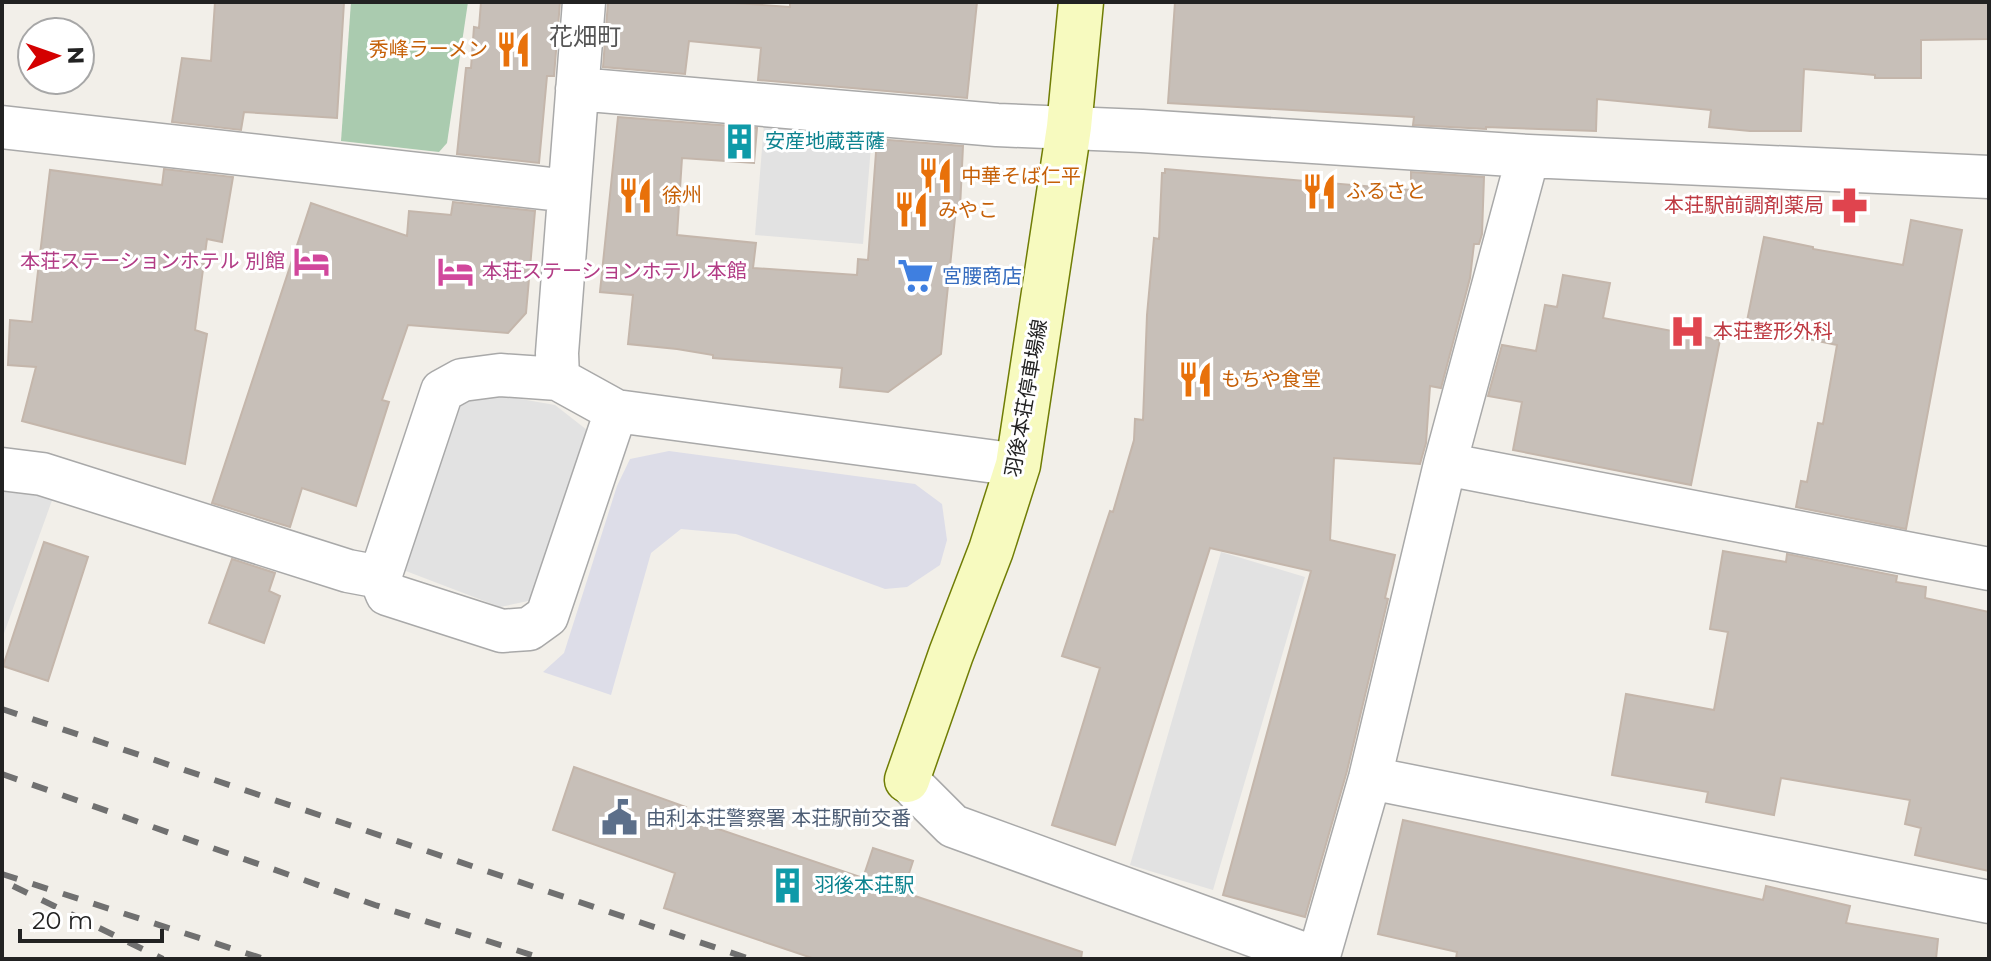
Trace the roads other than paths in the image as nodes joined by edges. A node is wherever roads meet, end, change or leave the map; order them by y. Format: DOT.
graph roads {
  1 [pos="584,2"];
  2 [pos="1081,2"];
  3 [pos="577,89"];
  4 [pos="2,127"];
  5 [pos="1069,127"];
  6 [pos="1528,156"];
  7 [pos="1989,177"];
  8 [pos="569,191"];
  9 [pos="558,379"];
  10 [pos="616,411"];
  11 [pos="1445,464"];
  12 [pos="1018,465"];
  13 [pos="2,469"];
  14 [pos="1989,569"];
  15 [pos="380,577"];
  16 [pos="1370,778"];
  17 [pos="907,780"];
  18 [pos="1989,902"];
  19 [pos="1318,959"];
  1 -- 3 [label="street"];
  2 -- 5 [label="main road, 羽後本荘停車場線"];
  3 -- 5 [label="street"];
  3 -- 8 [label="street"];
  4 -- 8 [label="street"];
  5 -- 6 [label="street"];
  5 -- 12 [label="main road, 羽後本荘停車場線"];
  6 -- 7 [label="street"];
  6 -- 11 [label="street"];
  8 -- 9 [label="street"];
  9 -- 10 [label="street"];
  9 -- 15 [label="street"];
  10 -- 12 [label="street"];
  10 -- 15 [label="street"];
  11 -- 14 [label="street"];
  11 -- 16 [label="street"];
  12 -- 17 [label="main road, 羽後本荘停車場線"];
  13 -- 15 [label="street"];
  16 -- 18 [label="street"];
  16 -- 19 [label="street"];
  17 -- 19 [label="street"];
}
